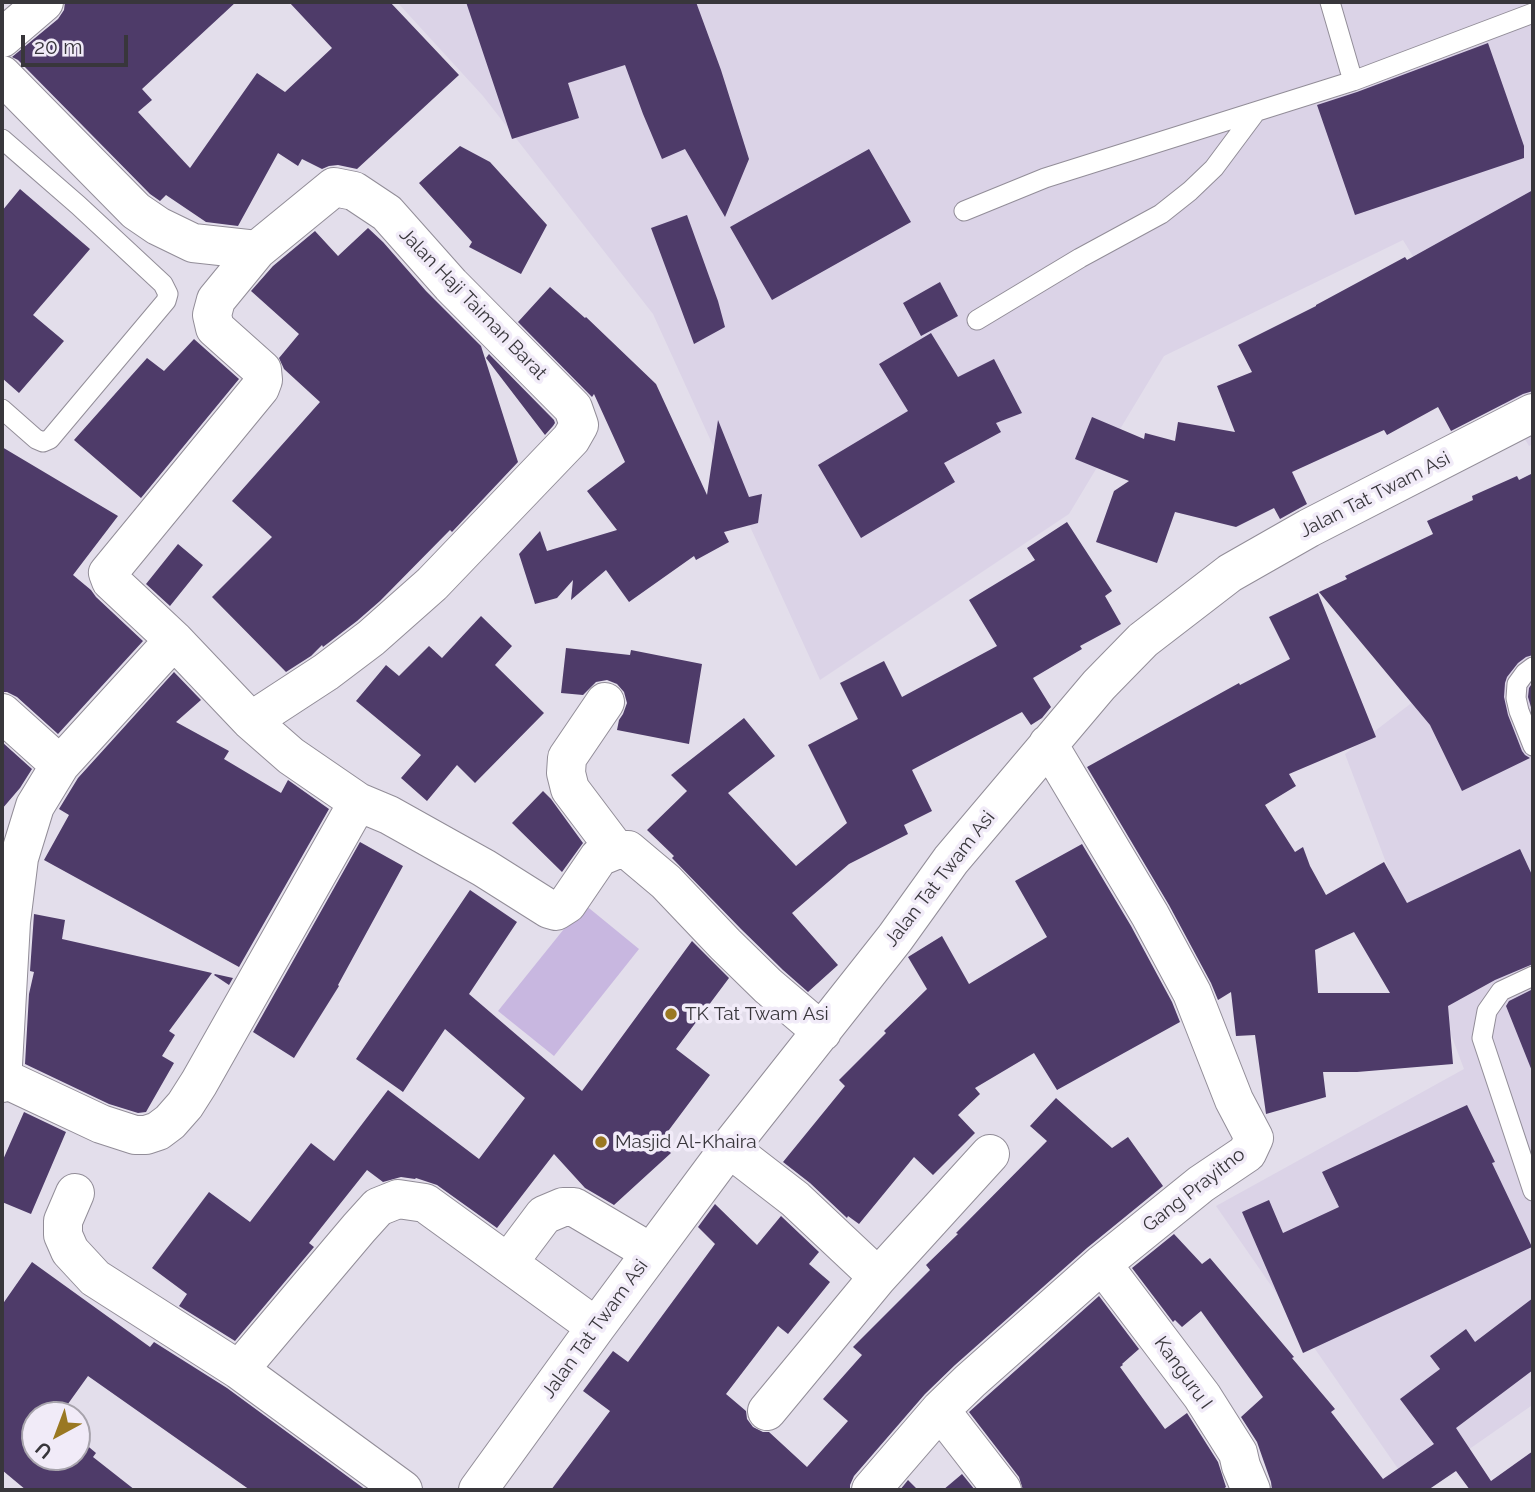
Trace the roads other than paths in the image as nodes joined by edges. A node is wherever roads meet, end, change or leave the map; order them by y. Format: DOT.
graph roads {
  1 [pos="44,2"];
  2 [pos="1330,2"];
  3 [pos="1533,13"];
  4 [pos="2,38"];
  5 [pos="2,75"];
  6 [pos="1353,81"];
  7 [pos="1255,113"];
  8 [pos="2,139"];
  9 [pos="964,211"];
  10 [pos="257,250"];
  11 [pos="977,320"];
  12 [pos="2,409"];
  13 [pos="1533,413"];
  14 [pos="174,640"];
  15 [pos="1533,667"];
  16 [pos="605,702"];
  17 [pos="2,713"];
  18 [pos="251,721"];
  19 [pos="1048,744"];
  20 [pos="1533,746"];
  21 [pos="60,765"];
  22 [pos="358,802"];
  23 [pos="615,850"];
  24 [pos="1533,976"];
  25 [pos="4,1016"];
  26 [pos="822,1032"];
  27 [pos="2,1080"];
  28 [pos="729,1148"];
  29 [pos="990,1154"];
  30 [pos="1533,1191"];
  31 [pos="75,1193"];
  32 [pos="650,1252"];
  33 [pos="508,1264"];
  34 [pos="1102,1264"];
  35 [pos="878,1277"];
  36 [pos="596,1327"];
  37 [pos="239,1370"];
  38 [pos="940,1410"];
  39 [pos="767,1411"];
  40 [pos="403,1490"];
  41 [pos="478,1490"];
  42 [pos="871,1490"];
  43 [pos="1002,1490"];
  44 [pos="1251,1490"];
  1 -- 4 [label="street"];
  2 -- 6 [label="lane"];
  3 -- 6 [label="lane"];
  5 -- 10 [label="street"];
  6 -- 7 [label="lane"];
  7 -- 9 [label="lane"];
  7 -- 11 [label="lane"];
  8 -- 12 [label="lane"];
  10 -- 14 [label="street"];
  10 -- 18 [label="street, Jalan Haji Taiman Barat"];
  13 -- 19 [label="street, Jalan Tat Twam Asi"];
  14 -- 18 [label="street"];
  14 -- 21 [label="street"];
  15 -- 20 [label="lane"];
  16 -- 23 [label="street"];
  17 -- 21 [label="street"];
  18 -- 22 [label="street"];
  19 -- 26 [label="street, Jalan Tat Twam Asi"];
  19 -- 34 [label="street, Gang Prayitno"];
  21 -- 25 [label="street"];
  22 -- 23 [label="street"];
  22 -- 27 [label="street"];
  23 -- 26 [label="street"];
  24 -- 30 [label="lane"];
  25 -- 27 [label="street"];
  26 -- 28 [label="street, Jalan Tat Twam Asi"];
  28 -- 32 [label="street, Jalan Tat Twam Asi"];
  28 -- 35 [label="street"];
  29 -- 35 [label="street"];
  31 -- 37 [label="street"];
  32 -- 33 [label="street"];
  32 -- 36 [label="street, Jalan Tat Twam Asi"];
  33 -- 36 [label="street"];
  33 -- 37 [label="street"];
  34 -- 38 [label="street, Gang Prayitno"];
  34 -- 44 [label="street, Kanguru I"];
  35 -- 39 [label="street"];
  36 -- 41 [label="street, Jalan Tat Twam Asi"];
  37 -- 40 [label="street"];
  38 -- 42 [label="street, Gang Prayitno"];
  38 -- 43 [label="street"];
}
